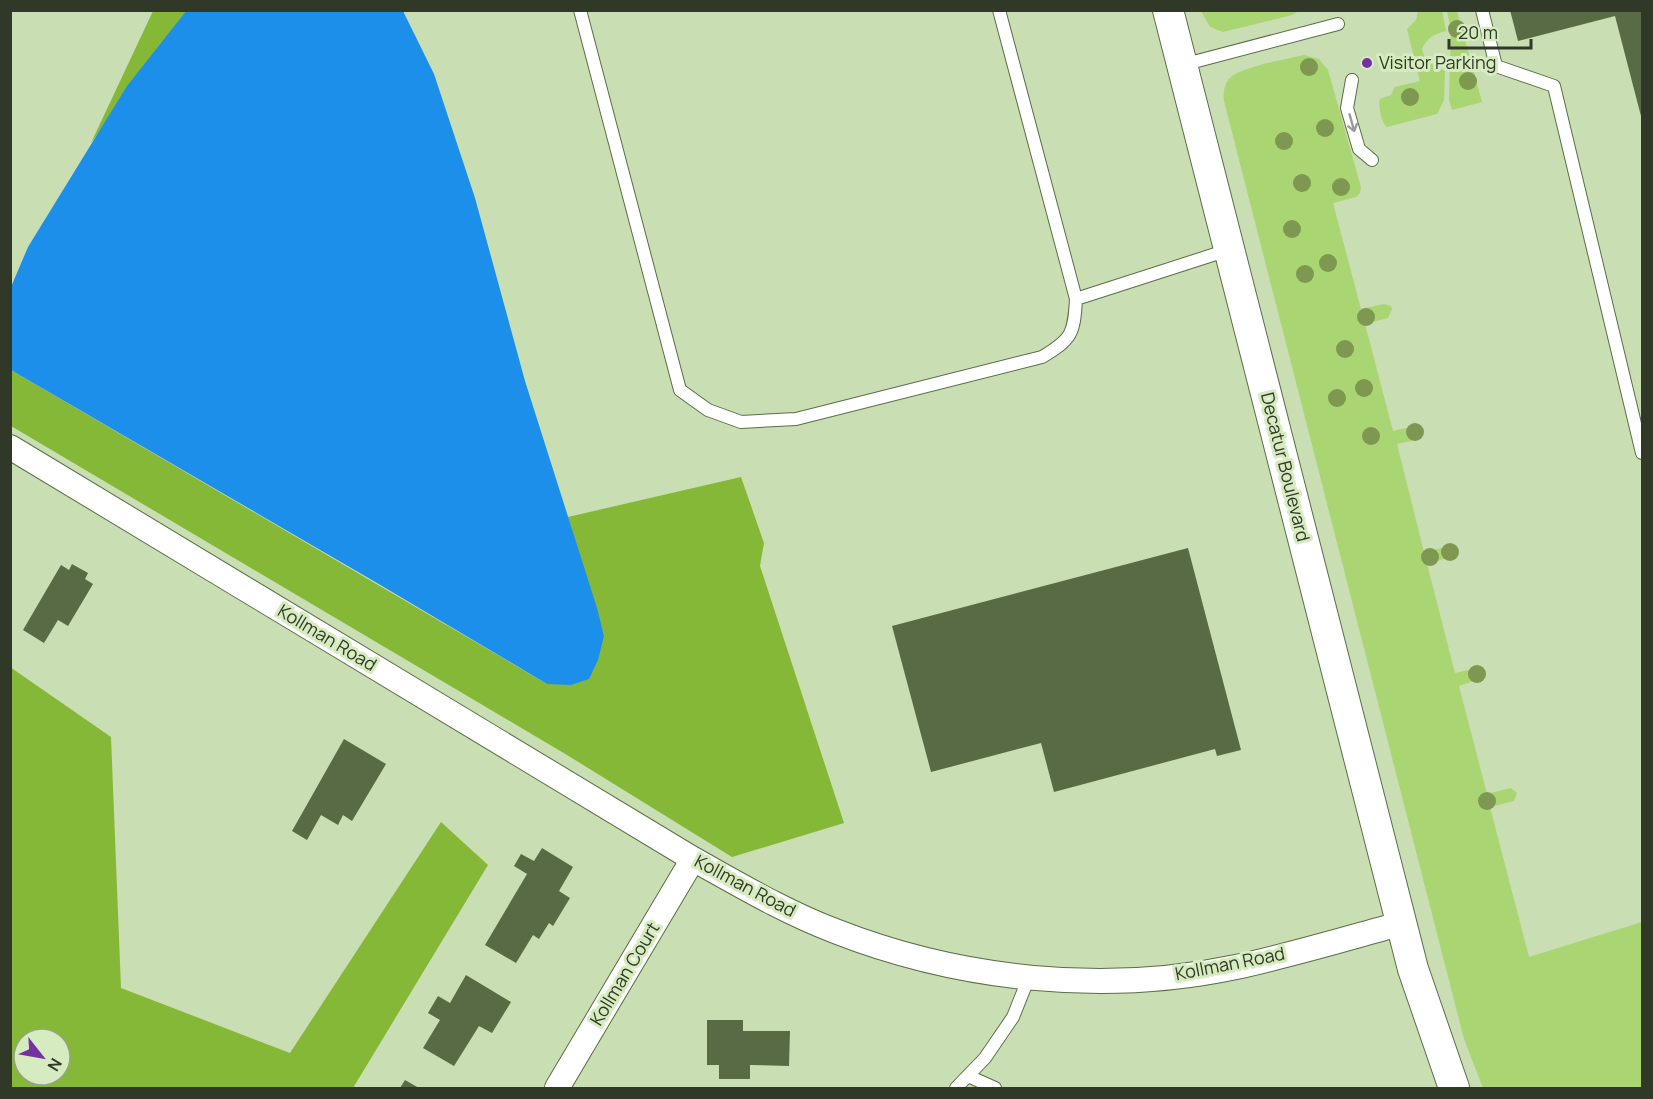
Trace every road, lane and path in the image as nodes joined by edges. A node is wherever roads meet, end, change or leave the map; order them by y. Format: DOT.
graph roads {
  1 [pos="580,10"];
  2 [pos="999,10"];
  3 [pos="1168,10"];
  4 [pos="1482,10"];
  5 [pos="1338,24"];
  6 [pos="1182,64"];
  7 [pos="1352,80"];
  8 [pos="1372,160"];
  9 [pos="1229,249"];
  10 [pos="1076,299"];
  11 [pos="10,447"];
  12 [pos="1642,453"];
  13 [pos="693,859"];
  14 [pos="1403,923"];
  15 [pos="1029,977"];
  16 [pos="968,1076"];
  17 [pos="558,1089"];
  18 [pos="956,1089"];
  19 [pos="995,1089"];
  20 [pos="1454,1089"];
  1 -- 10 [label="lane"];
  2 -- 10 [label="lane"];
  3 -- 6 [label="street, Decatur Boulevard"];
  4 -- 12 [label="lane"];
  5 -- 6 [label="lane"];
  6 -- 9 [label="street, Decatur Boulevard"];
  7 -- 8 [label="lane, one-way"];
  9 -- 10 [label="lane"];
  9 -- 14 [label="street, Decatur Boulevard"];
  11 -- 13 [label="street, Kollman Road"];
  13 -- 15 [label="street, Kollman Road"];
  13 -- 17 [label="street, Kollman Court"];
  14 -- 15 [label="street, Kollman Road"];
  14 -- 20 [label="street"];
  15 -- 16 [label="lane"];
  16 -- 18 [label="lane"];
  16 -- 19 [label="lane"];
}
